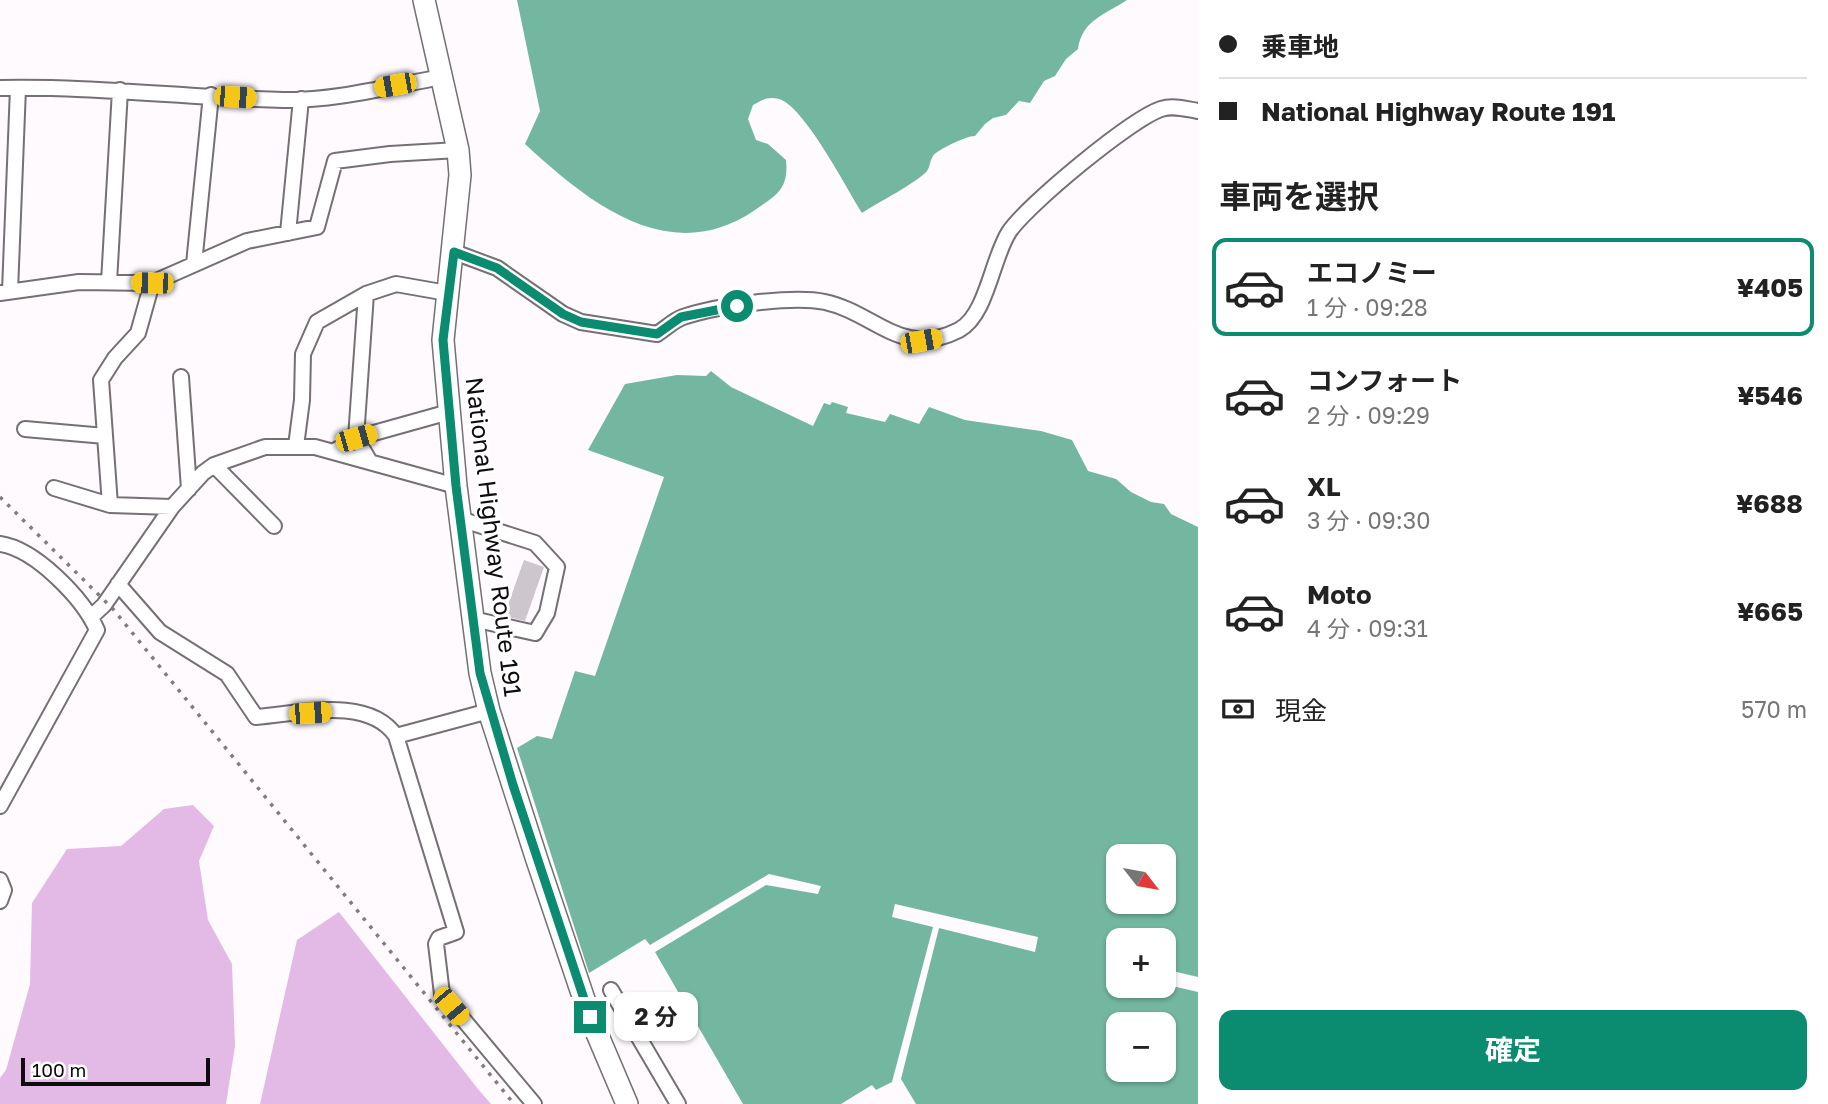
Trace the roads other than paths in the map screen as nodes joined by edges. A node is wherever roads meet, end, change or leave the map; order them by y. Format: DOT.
graph roads {
  1 [pos="424,0"];
  2 [pos="442,77"];
  3 [pos="0,88"];
  4 [pos="18,88"];
  5 [pos="120,90"];
  6 [pos="211,95"];
  7 [pos="301,99"];
  8 [pos="1198,111"];
  9 [pos="458,150"];
  10 [pos="288,233"];
  11 [pos="454,252"];
  12 [pos="194,264"];
  13 [pos="108,282"];
  14 [pos="152,283"];
  15 [pos="5,292"];
  16 [pos="447,293"];
  17 [pos="366,294"];
  18 [pos="181,377"];
  19 [pos="449,412"];
  20 [pos="25,429"];
  21 [pos="105,436"];
  22 [pos="356,438"];
  23 [pos="296,446"];
  24 [pos="333,452"];
  25 [pos="369,460"];
  26 [pos="214,464"];
  27 [pos="456,486"];
  28 [pos="54,488"];
  29 [pos="189,489"];
  30 [pos="110,505"];
  31 [pos="172,507"];
  32 [pos="460,519"];
  33 [pos="274,526"];
  34 [pos="0,544"];
  35 [pos="118,584"];
  36 [pos="91,617"];
  37 [pos="472,619"];
  38 [pos="489,711"];
  39 [pos="396,736"];
  40 [pos="0,806"];
  41 [pos="0,880"];
  42 [pos="0,901"];
  43 [pos="611,990"];
  44 [pos="534,1104"];
  45 [pos="627,1104"];
  46 [pos="678,1104"];
  1 -- 2 [label="highway, National Highway Route 191"];
  2 -- 7 [label="street"];
  2 -- 9 [label="highway, National Highway Route 191"];
  3 -- 4 [label="street"];
  4 -- 5 [label="street"];
  4 -- 15 [label="street"];
  5 -- 6 [label="street"];
  5 -- 13 [label="street"];
  6 -- 7 [label="street"];
  6 -- 12 [label="street"];
  7 -- 10 [label="street"];
  8 -- 11 [label="street"];
  9 -- 10 [label="street"];
  9 -- 11 [label="highway, National Highway Route 191"];
  10 -- 12 [label="street"];
  11 -- 16 [label="highway, National Highway Route 191"];
  12 -- 14 [label="street"];
  13 -- 14 [label="street"];
  13 -- 15 [label="street"];
  14 -- 21 [label="street"];
  16 -- 17 [label="street"];
  16 -- 19 [label="highway, National Highway Route 191"];
  17 -- 22 [label="street"];
  17 -- 23 [label="street"];
  18 -- 29 [label="street"];
  19 -- 22 [label="street"];
  19 -- 27 [label="highway, National Highway Route 191"];
  20 -- 21 [label="street"];
  21 -- 30 [label="street"];
  22 -- 24 [label="street"];
  22 -- 25 [label="street"];
  23 -- 24 [label="street"];
  23 -- 26 [label="street"];
  24 -- 25 [label="street"];
  25 -- 27 [label="street"];
  26 -- 29 [label="street"];
  26 -- 33 [label="street"];
  27 -- 32 [label="highway, National Highway Route 191"];
  28 -- 30 [label="street"];
  29 -- 31 [label="street"];
  30 -- 31 [label="street"];
  31 -- 35 [label="street"];
  32 -- 37 [label="highway, National Highway Route 191"];
  32 -- 37 [label="street"];
  34 -- 36 [label="street"];
  35 -- 36 [label="street"];
  35 -- 39 [label="street"];
  36 -- 40 [label="street"];
  37 -- 38 [label="highway, National Highway Route 191"];
  38 -- 39 [label="street"];
  38 -- 45 [label="highway, National Highway Route 191"];
  39 -- 44 [label="street"];
  41 -- 42 [label="street"];
  43 -- 46 [label="street"];
}
